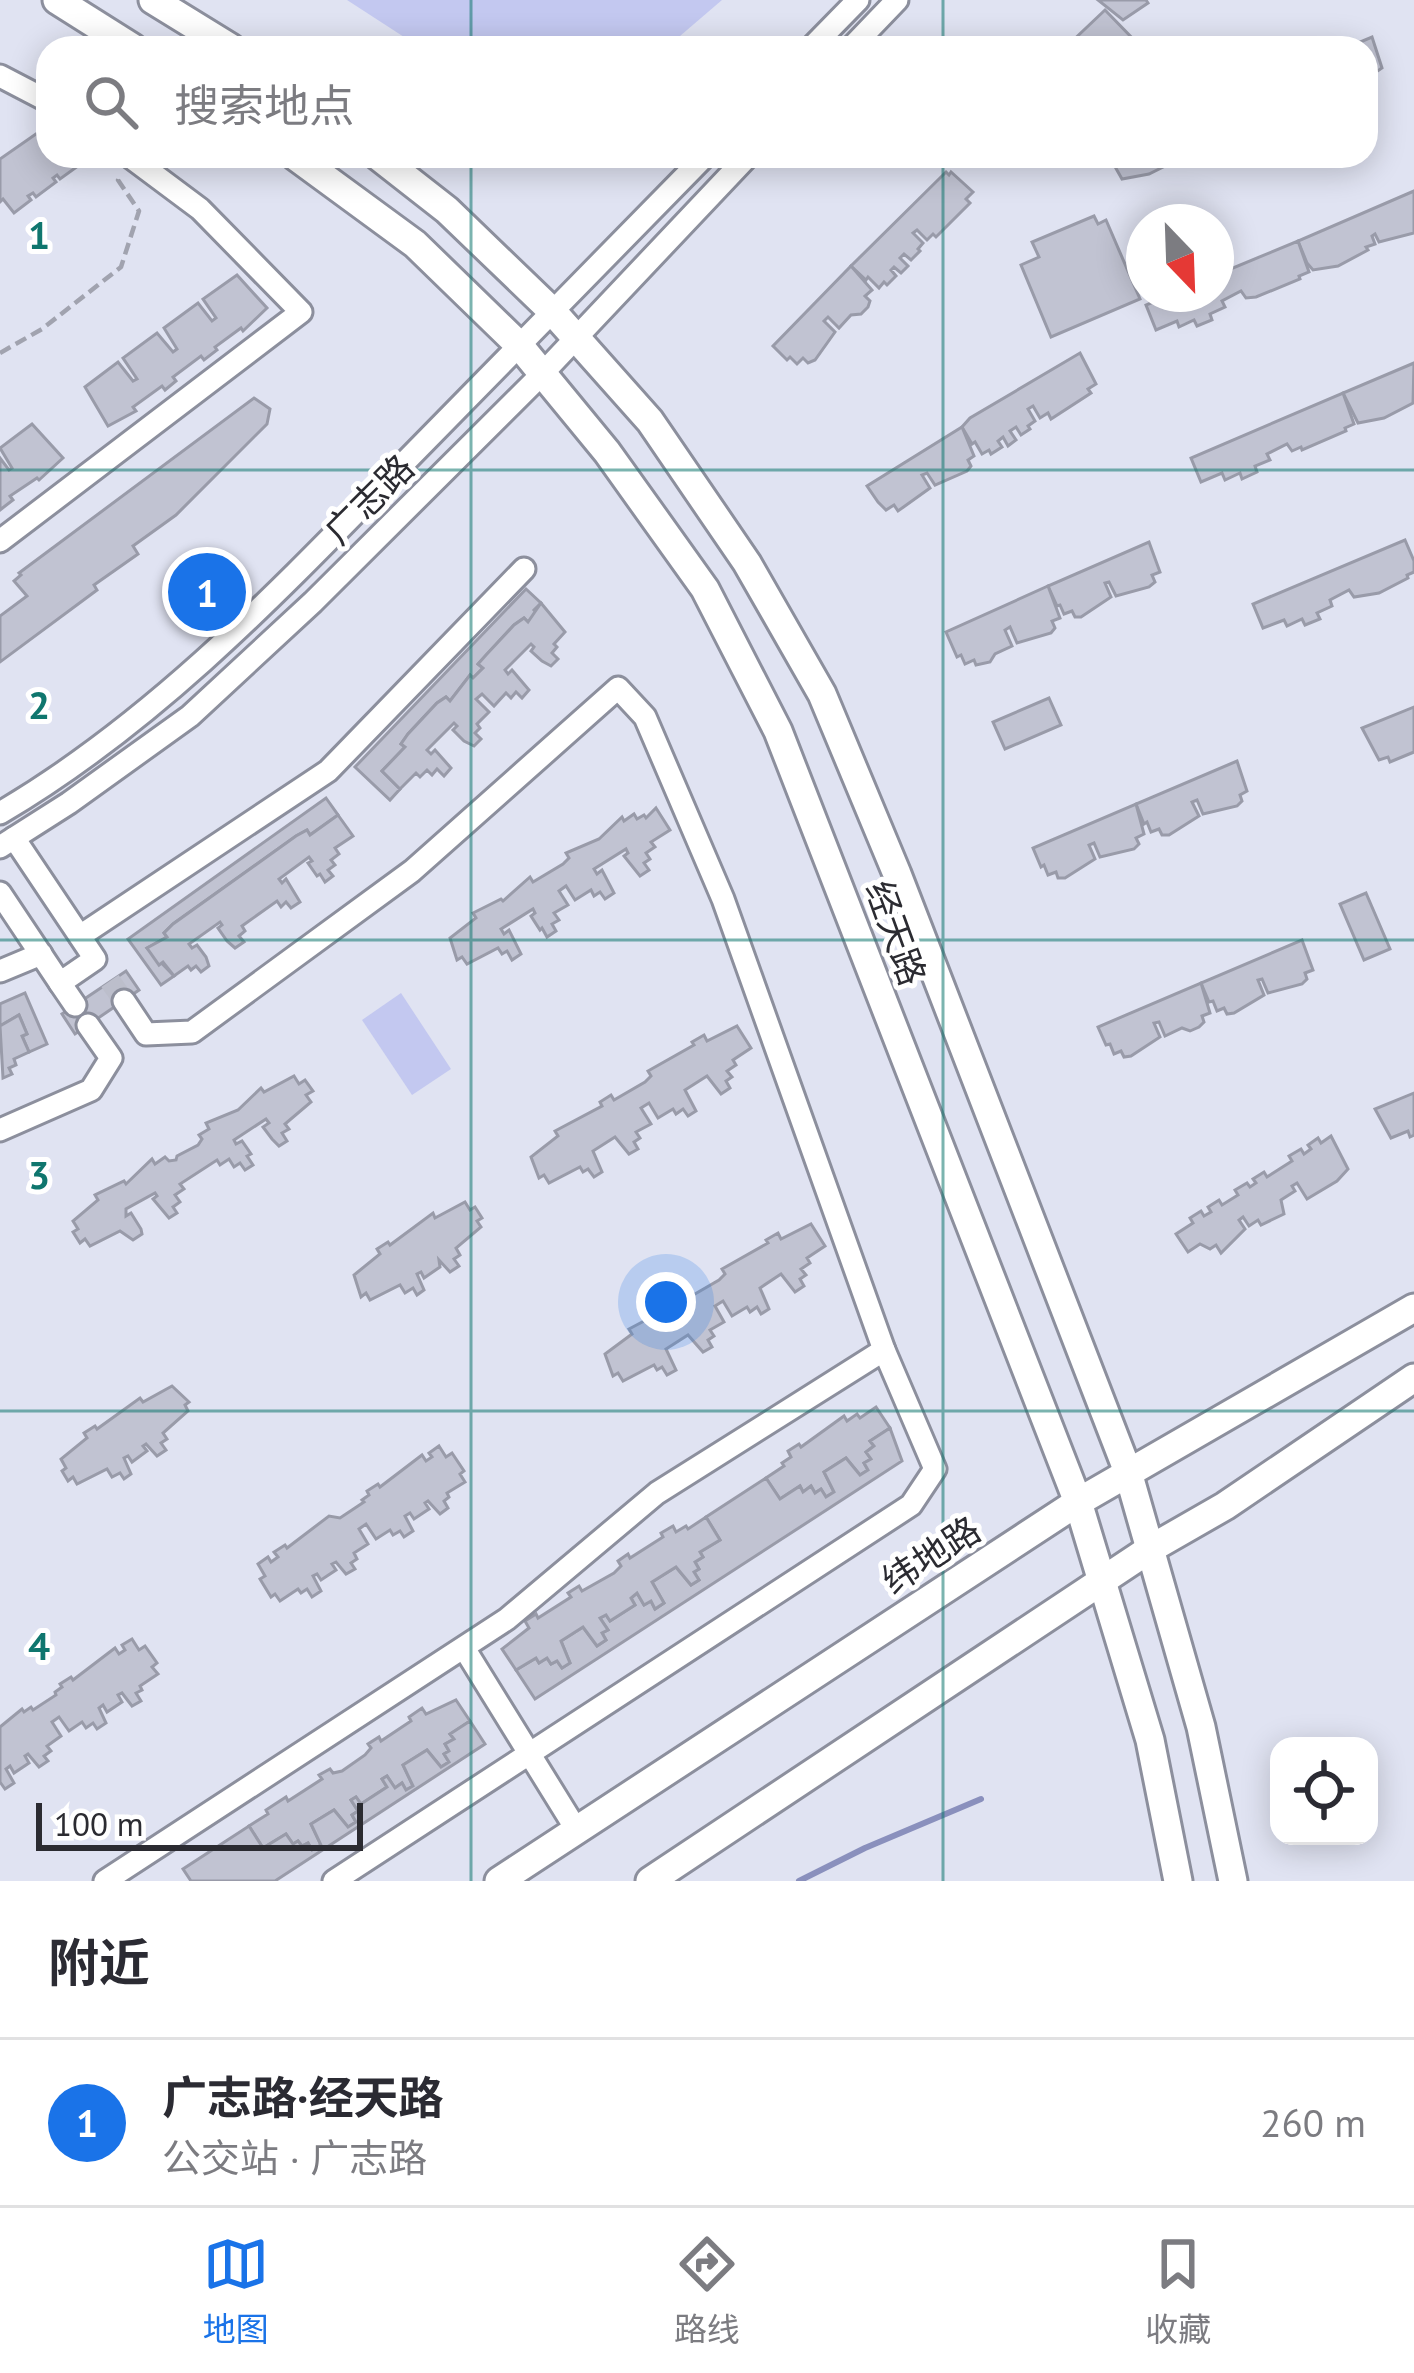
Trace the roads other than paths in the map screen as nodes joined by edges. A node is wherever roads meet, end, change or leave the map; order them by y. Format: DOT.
graph roads {
  1 [pos="57,0"];
  2 [pos="154,0"];
  3 [pos="858,0"];
  4 [pos="897,0"];
  5 [pos="114,36"];
  6 [pos="212,36"];
  7 [pos="823,36"];
  8 [pos="862,36"];
  9 [pos="0,76"];
  10 [pos="36,95"];
  11 [pos="136,168"];
  12 [pos="312,168"];
  13 [pos="393,168"];
  14 [pos="693,168"];
  15 [pos="737,168"];
  16 [pos="553,312"];
  17 [pos="575,337"];
  18 [pos="518,345"];
  19 [pos="541,374"];
  20 [pos="0,541"];
  21 [pos="524,569"];
  22 [pos="0,813"];
  23 [pos="7,842"];
  24 [pos="0,893"];
  25 [pos="80,936"];
  26 [pos="40,954"];
  27 [pos="95,959"];
  28 [pos="0,971"];
  29 [pos="110,981"];
  30 [pos="60,983"];
  31 [pos="124,1001"];
  32 [pos="75,1005"];
  33 [pos="88,1025"];
  34 [pos="146,1034"];
  35 [pos="111,1058"];
  36 [pos="0,1130"];
  37 [pos="1414,1308"];
  38 [pos="884,1350"];
  39 [pos="1414,1378"];
  40 [pos="1128,1472"];
  41 [pos="1078,1502"];
  42 [pos="1150,1549"];
  43 [pos="1105,1582"];
  44 [pos="464,1648"];
  45 [pos="528,1754"];
  46 [pos="576,1829"];
  47 [pos="105,1881"];
  48 [pos="334,1881"];
  49 [pos="499,1881"];
  50 [pos="650,1881"];
  51 [pos="1178,1881"];
  52 [pos="1233,1881"];
  1 -- 5 [label="main road"];
  2 -- 6 [label="main road"];
  3 -- 7 [label="street"];
  4 -- 8 [label="street"];
  9 -- 10 [label="street"];
  11 -- 20 [label="street"];
  12 -- 18 [label="main road, 经天路"];
  13 -- 16 [label="main road, 经天路"];
  14 -- 16 [label="street, 广志路"];
  15 -- 17 [label="street, 广志路"];
  16 -- 17 [label="main road, 经天路"];
  16 -- 18 [label="street, 广志路"];
  17 -- 19 [label="street, 广志路"];
  17 -- 40 [label="main road, 经天路"];
  18 -- 19 [label="main road, 经天路"];
  18 -- 22 [label="street, 广志路"];
  19 -- 23 [label="street, 广志路"];
  19 -- 41 [label="main road, 经天路"];
  21 -- 25 [label="street"];
  23 -- 25 [label="street"];
  24 -- 26 [label="street"];
  25 -- 27 [label="street"];
  26 -- 28 [label="street"];
  26 -- 30 [label="street"];
  27 -- 29 [label="street"];
  27 -- 30 [label="street"];
  30 -- 32 [label="street"];
  31 -- 34 [label="street"];
  33 -- 35 [label="street"];
  34 -- 35 [label="street"];
  34 -- 38 [label="street"];
  35 -- 36 [label="street"];
  37 -- 40 [label="main road, 纬地路"];
  38 -- 44 [label="street"];
  38 -- 45 [label="street"];
  39 -- 42 [label="main road"];
  40 -- 41 [label="main road, 纬地路"];
  40 -- 42 [label="main road, 经天路"];
  41 -- 43 [label="main road, 经天路"];
  41 -- 46 [label="main road, 纬地路"];
  42 -- 43 [label="main road"];
  42 -- 52 [label="main road, 经天路"];
  43 -- 50 [label="main road"];
  43 -- 51 [label="main road, 经天路"];
  44 -- 45 [label="street"];
  44 -- 47 [label="street"];
  45 -- 46 [label="street"];
  45 -- 48 [label="street"];
  46 -- 49 [label="main road, 纬地路"];
}
